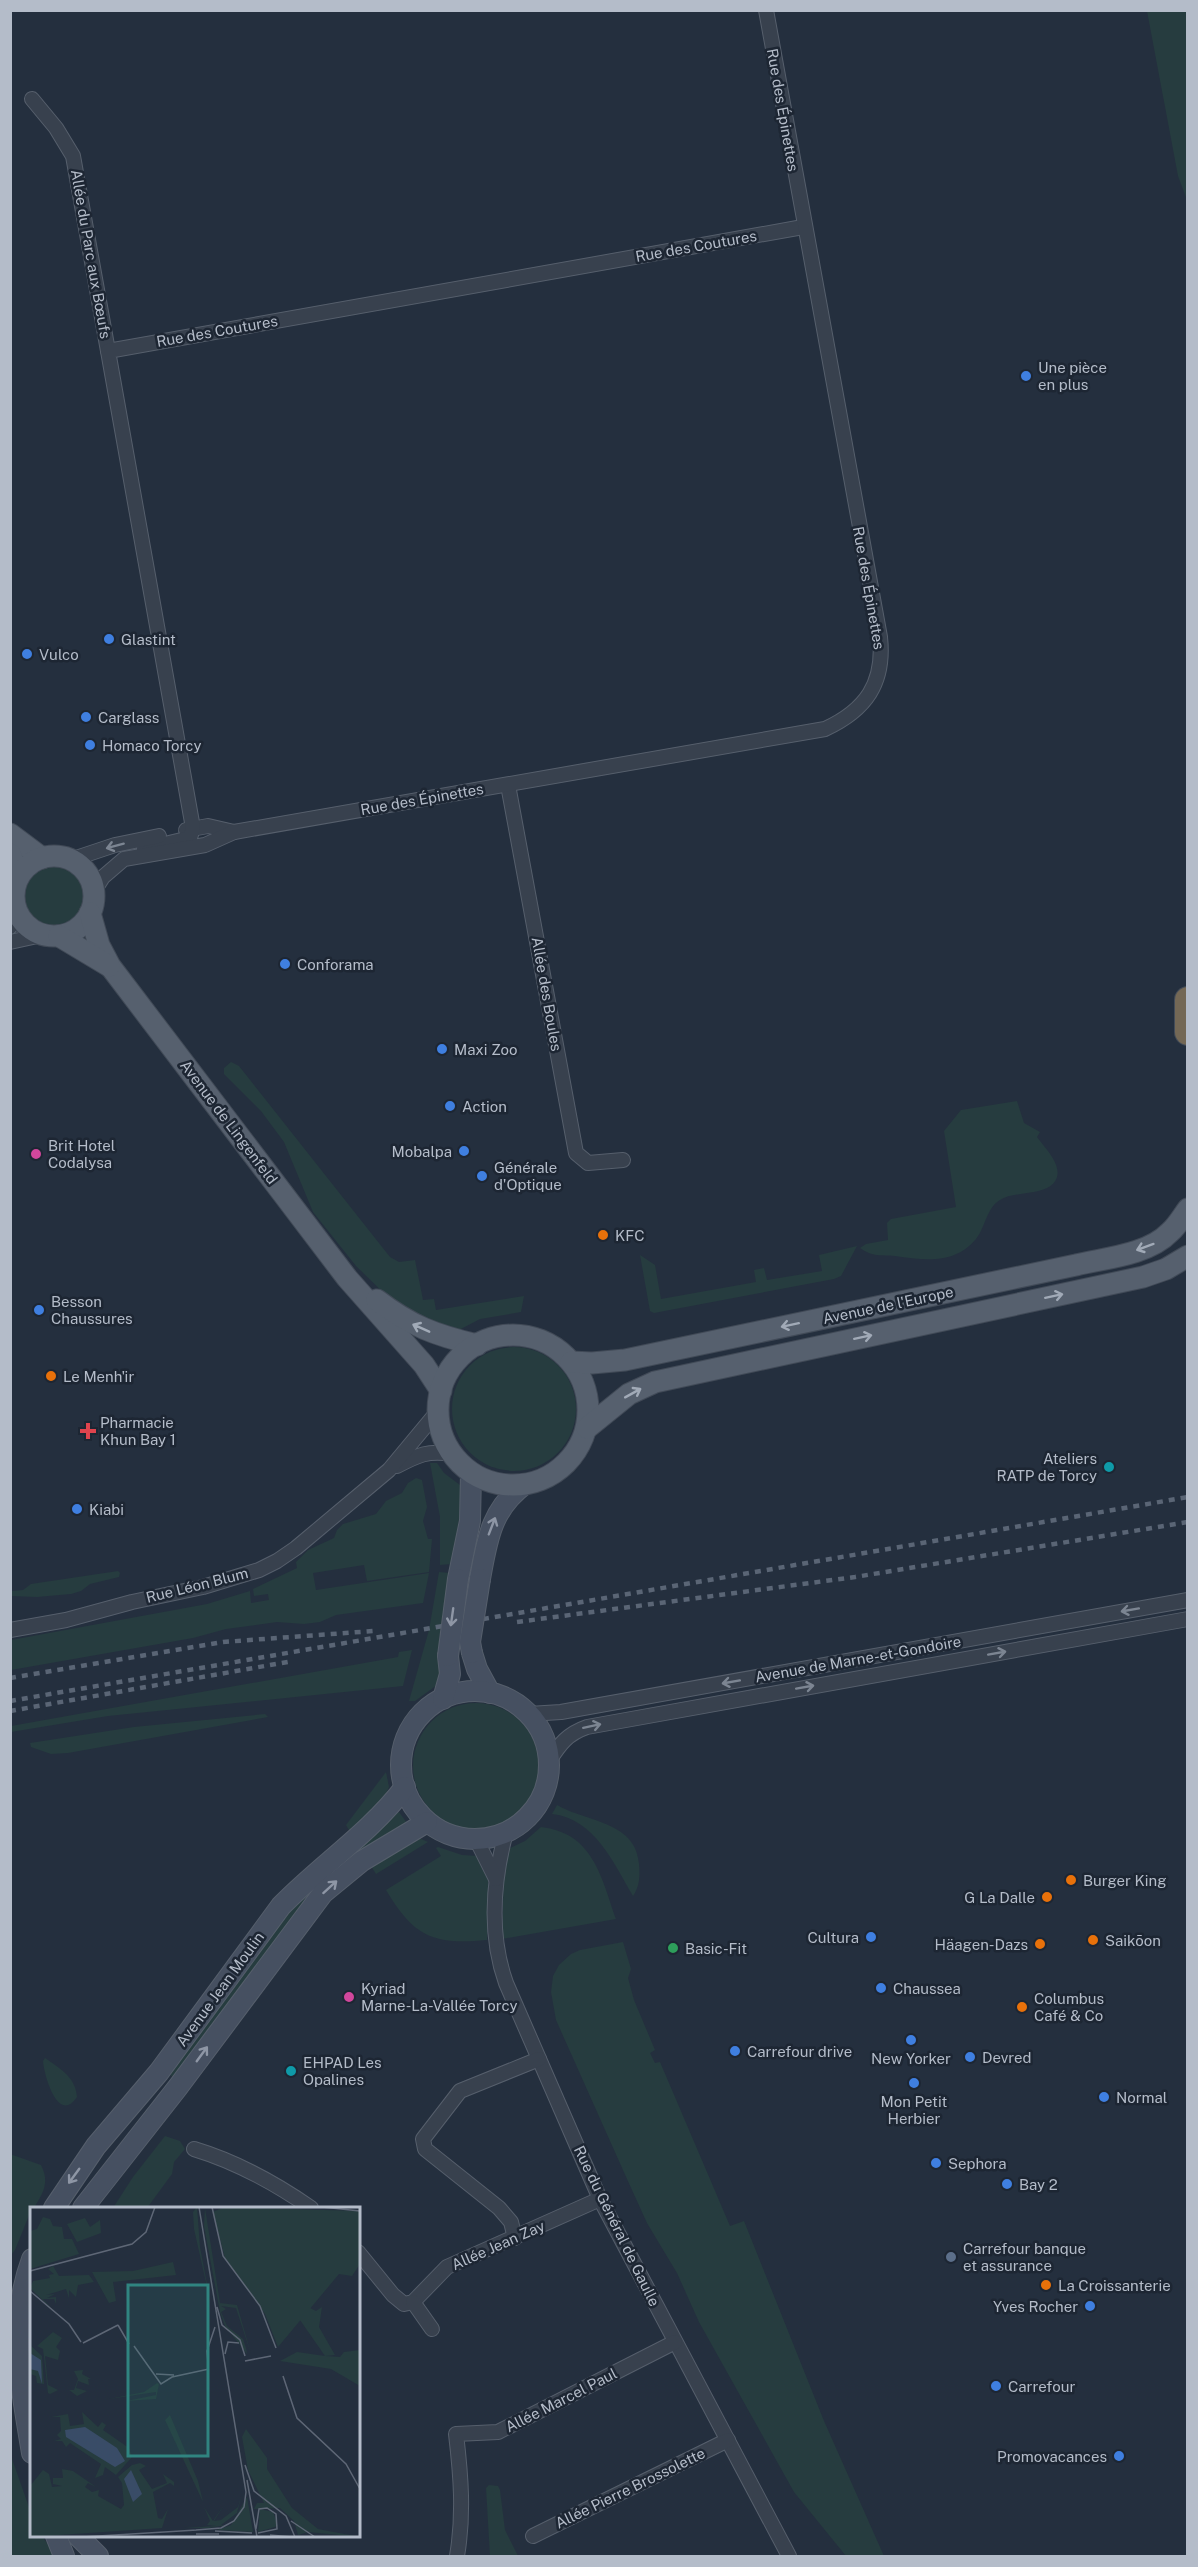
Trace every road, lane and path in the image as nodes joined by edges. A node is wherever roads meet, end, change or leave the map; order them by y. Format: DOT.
graph roads {
  1 [pos="766,10"];
  2 [pos="32,99"];
  3 [pos="803,226"];
  4 [pos="108,351"];
  5 [pos="508,785"];
  6 [pos="193,828"];
  7 [pos="234,832"];
  8 [pos="10,834"];
  9 [pos="10,854"];
  10 [pos="42,858"];
  11 [pos="124,859"];
  12 [pos="70,860"];
  13 [pos="19,876"];
  14 [pos="94,891"];
  15 [pos="90,913"];
  16 [pos="13,917"];
  17 [pos="51,935"];
  18 [pos="10,942"];
  19 [pos="110,966"];
  20 [pos="1188,1000"];
  21 [pos="1188,1032"];
  22 [pos="623,1160"];
  23 [pos="1188,1209"];
  24 [pos="1188,1256"];
  25 [pos="347,1278"];
  26 [pos="477,1345"];
  27 [pos="571,1362"];
  28 [pos="439,1401"];
  29 [pos="587,1428"];
  30 [pos="452,1454"];
  31 [pos="389,1470"];
  32 [pos="471,1473"];
  33 [pos="525,1484"];
  34 [pos="1188,1600"];
  35 [pos="1188,1619"];
  36 [pos="10,1630"];
  37 [pos="490,1693"];
  38 [pos="443,1699"];
  39 [pos="529,1714"];
  40 [pos="549,1761"];
  41 [pos="405,1787"];
  42 [pos="428,1822"];
  43 [pos="507,1833"];
  44 [pos="476,1839"];
  45 [pos="496,1879"];
  46 [pos="539,2059"];
  47 [pos="194,2149"];
  48 [pos="600,2199"];
  49 [pos="55,2207"];
  50 [pos="84,2207"];
  51 [pos="309,2207"];
  52 [pos="515,2238"];
  53 [pos="360,2254"];
  54 [pos="30,2265"];
  55 [pos="21,2291"];
  56 [pos="413,2302"];
  57 [pos="432,2329"];
  58 [pos="675,2342"];
  59 [pos="30,2438"];
  60 [pos="728,2440"];
  61 [pos="532,2536"];
  62 [pos="57,2537"];
  63 [pos="80,2537"];
  64 [pos="785,2555"];
  65 [pos="64,2556"];
  66 [pos="98,2556"];
  67 [pos="457,2556"];
  1 -- 3 [label="street, Rue des Épinettes"];
  2 -- 4 [label="street, Allée du Parc aux Bœufs"];
  3 -- 4 [label="street, Rue des Coutures"];
  3 -- 5 [label="street, Rue des Épinettes"];
  4 -- 6 [label="street"];
  5 -- 7 [label="street, Rue des Épinettes"];
  5 -- 22 [label="street, Allée des Boules"];
  6 -- 7 [label="street, Rue des Épinettes"];
  6 -- 11 [label="street"];
  6 -- 12 [label="street, Rue des Épinettes, one-way"];
  7 -- 11 [label="street, Rue des Épinettes"];
  8 -- 10 [label="main road"];
  9 -- 13 [label="main road"];
  10 -- 12 [label="main road"];
  10 -- 13 [label="main road"];
  11 -- 14 [label="street"];
  12 -- 14 [label="main road"];
  13 -- 16 [label="main road"];
  14 -- 15 [label="main road"];
  15 -- 17 [label="main road"];
  15 -- 19 [label="main road, Avenue de Lingenfeld"];
  16 -- 17 [label="main road"];
  17 -- 18 [label="street"];
  17 -- 19 [label="main road, Avenue de Lingenfeld"];
  19 -- 25 [label="main road, Avenue de Lingenfeld"];
  20 -- 21 [label="highway"];
  23 -- 27 [label="main road, Avenue de l'Europe, one-way"];
  29 -- 24 [label="main road, Avenue de l'Europe, one-way"];
  26 -- 25 [label="main road, Avenue de Lingenfeld, one-way"];
  25 -- 28 [label="main road, Avenue de Lingenfeld"];
  26 -- 27 [label="main road"];
  26 -- 28 [label="main road"];
  27 -- 29 [label="main road"];
  28 -- 30 [label="main road"];
  28 -- 31 [label="street, Rue Léon Blum"];
  29 -- 33 [label="main road"];
  30 -- 31 [label="street, Rue Léon Blum"];
  30 -- 32 [label="main road"];
  31 -- 36 [label="street, Rue Léon Blum"];
  32 -- 33 [label="main road"];
  32 -- 38 [label="street, one-way, bridge"];
  37 -- 33 [label="street, one-way, bridge"];
  34 -- 39 [label="street, Avenue de Marne-et-Gondoire, one-way"];
  40 -- 35 [label="street, Avenue de Marne-et-Gondoire, one-way"];
  37 -- 38 [label="street"];
  37 -- 39 [label="street"];
  38 -- 41 [label="street"];
  39 -- 40 [label="street"];
  40 -- 43 [label="street"];
  41 -- 42 [label="street"];
  41 -- 49 [label="street, Avenue Jean Moulin, one-way"];
  42 -- 44 [label="street"];
  50 -- 42 [label="street, Avenue Jean Moulin, one-way"];
  43 -- 44 [label="street"];
  43 -- 45 [label="street, Rue du Général de Gaulle"];
  44 -- 45 [label="street, Rue du Général de Gaulle"];
  45 -- 46 [label="street, Rue du Général de Gaulle"];
  46 -- 48 [label="street, Rue du Général de Gaulle"];
  46 -- 52 [label="street"];
  47 -- 51 [label="street"];
  48 -- 52 [label="street, Allée Jean Zay"];
  48 -- 58 [label="street, Rue du Général de Gaulle"];
  52 -- 56 [label="street, Allée Jean Zay"];
  53 -- 56 [label="street"];
  54 -- 55 [label="street"];
  55 -- 59 [label="street"];
  56 -- 57 [label="street"];
  58 -- 60 [label="street, Rue du Général de Gaulle"];
  58 -- 67 [label="street, Allée Marcel Paul"];
  60 -- 61 [label="street, Allée Pierre Brossolette"];
  60 -- 64 [label="street, Rue du Général de Gaulle"];
  62 -- 65 [label="street"];
  63 -- 66 [label="street"];
}
